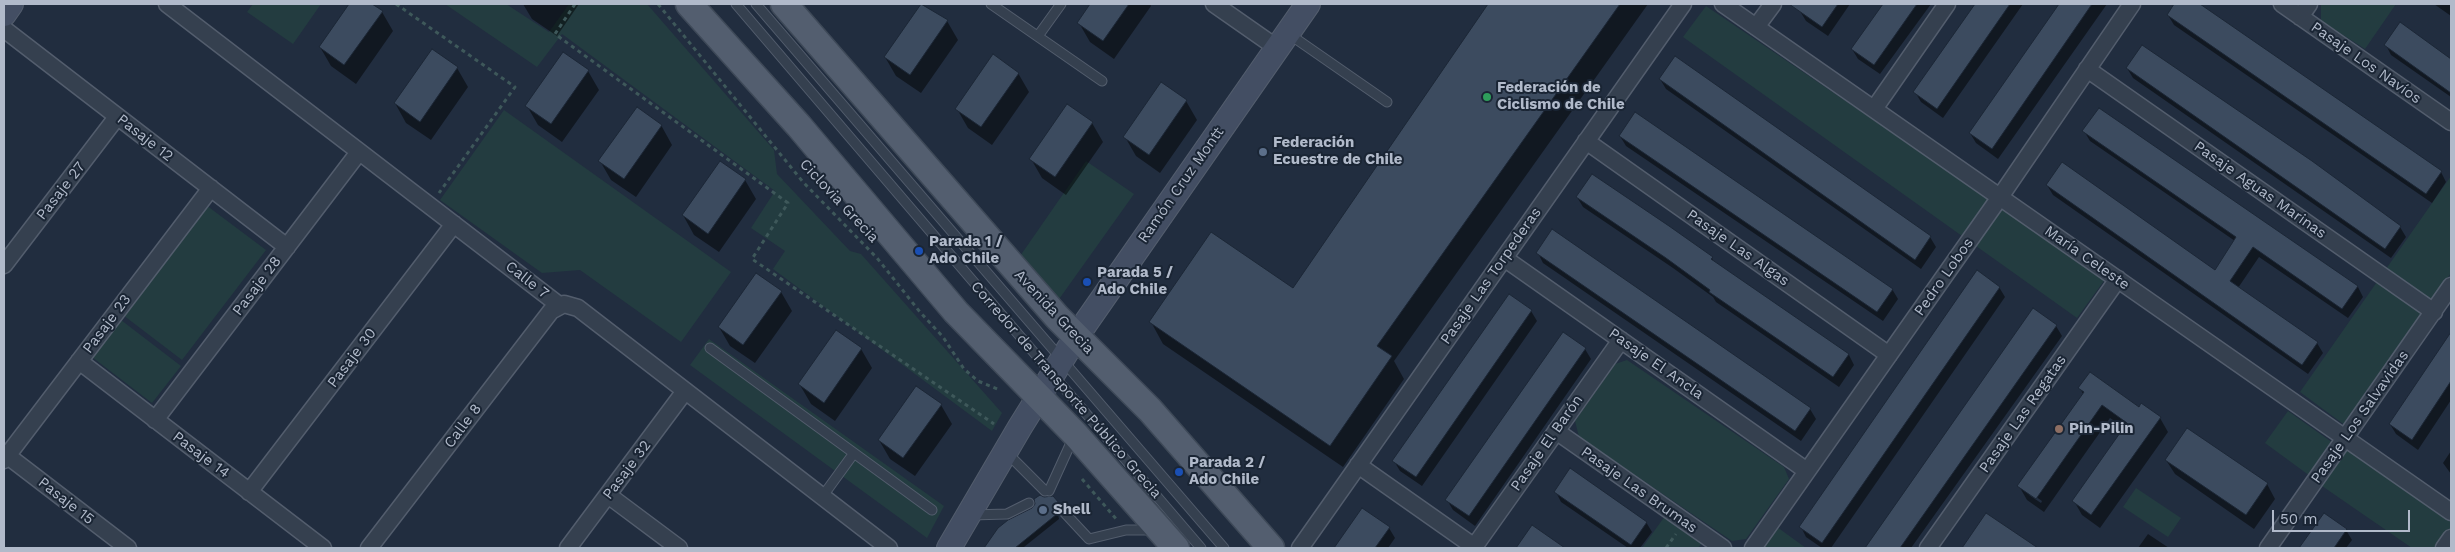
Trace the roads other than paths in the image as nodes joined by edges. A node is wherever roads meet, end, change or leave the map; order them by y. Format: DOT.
graph roads {
  1 [pos="11,4"];
  2 [pos="167,4"];
  3 [pos="690,4"];
  4 [pos="736,4"];
  5 [pos="756,4"];
  6 [pos="784,4"];
  7 [pos="991,4"];
  8 [pos="1061,4"];
  9 [pos="1214,4"];
  10 [pos="1308,4"];
  11 [pos="1683,4"];
  12 [pos="1723,4"];
  13 [pos="1772,4"];
  14 [pos="1947,4"];
  15 [pos="2132,4"];
  16 [pos="2282,4"];
  17 [pos="2305,10"];
  18 [pos="4,14"];
  19 [pos="1756,27"];
  20 [pos="4,29"];
  21 [pos="1038,36"];
  22 [pos="1282,40"];
  23 [pos="2087,69"];
  24 [pos="1102,81"];
  25 [pos="1387,102"];
  26 [pos="1874,109"];
  27 [pos="118,117"];
  28 [pos="2451,122"];
  29 [pos="1586,141"];
  30 [pos="359,152"];
  31 [pos="211,188"];
  32 [pos="2000,197"];
  33 [pos="454,224"];
  34 [pos="287,247"];
  35 [pos="1504,258"];
  36 [pos="4,264"];
  37 [pos="2118,280"];
  38 [pos="2451,286"];
  39 [pos="559,305"];
  40 [pos="2434,312"];
  41 [pos="1076,337"];
  42 [pos="1620,340"];
  43 [pos="710,348"];
  44 [pos="1889,355"];
  45 [pos="79,361"];
  46 [pos="1057,366"];
  47 [pos="686,391"];
  48 [pos="1038,396"];
  49 [pos="155,420"];
  50 [pos="1556,431"];
  51 [pos="1075,434"];
  52 [pos="2345,438"];
  53 [pos="1006,451"];
  54 [pos="854,453"];
  55 [pos="5,456"];
  56 [pos="1358,466"];
  57 [pos="1807,471"];
  58 [pos="249,492"];
  59 [pos="608,495"];
  60 [pos="822,497"];
  61 [pos="1030,503"];
  62 [pos="932,510"];
  63 [pos="1062,510"];
  64 [pos="2451,512"];
  65 [pos="968,515"];
  66 [pos="2451,538"];
  67 [pos="1168,539"];
  68 [pos="1475,547"];
  69 [pos="128,548"];
  70 [pos="323,548"];
  71 [pos="369,548"];
  72 [pos="568,548"];
  73 [pos="678,548"];
  74 [pos="889,548"];
  75 [pos="949,548"];
  76 [pos="1202,548"];
  77 [pos="1224,548"];
  78 [pos="1271,548"];
  79 [pos="1300,548"];
  80 [pos="1723,548"];
  81 [pos="1753,548"];
  82 [pos="1928,548"];
  83 [pos="2268,548"];
  84 [pos="2444,548"];
  1 -- 18 [label="street"];
  2 -- 30 [label="street, Calle 7"];
  3 -- 48 [label="main road"];
  4 -- 46 [label="lane, Corredor de Transporte Público Grecia"];
  5 -- 46 [label="lane, Corredor de Transporte Público Grecia"];
  6 -- 41 [label="main road, Avenida Grecia"];
  7 -- 21 [label="lane"];
  8 -- 21 [label="lane"];
  9 -- 22 [label="street"];
  10 -- 22 [label="street, Ramón Cruz Montt"];
  11 -- 29 [label="street, Pasaje Las Torpederas"];
  12 -- 19 [label="street, María Celeste"];
  13 -- 19 [label="street"];
  14 -- 26 [label="street"];
  15 -- 23 [label="street, Pedro Lobos"];
  16 -- 17 [label="street, Pasaje Los Navíos"];
  17 -- 28 [label="street, Pasaje Los Navíos"];
  19 -- 26 [label="street, María Celeste"];
  20 -- 27 [label="street, Pasaje 12"];
  21 -- 24 [label="lane"];
  22 -- 25 [label="lane"];
  22 -- 41 [label="street, Ramón Cruz Montt"];
  23 -- 32 [label="street, Pedro Lobos"];
  23 -- 40 [label="street, Pasaje Aguas Marinas"];
  26 -- 32 [label="street, María Celeste"];
  27 -- 31 [label="street, Pasaje 12"];
  27 -- 36 [label="street, Pasaje 27"];
  29 -- 35 [label="street, Pasaje Las Torpederas"];
  29 -- 44 [label="street, Pasaje Las Algas"];
  30 -- 33 [label="street, Calle 7"];
  30 -- 34 [label="street, Pasaje 28"];
  31 -- 34 [label="street, Pasaje 12"];
  31 -- 45 [label="street, Pasaje 23"];
  32 -- 37 [label="street, María Celeste"];
  32 -- 44 [label="street, Pedro Lobos"];
  33 -- 39 [label="street, Calle 7"];
  33 -- 58 [label="street, Pasaje 30"];
  34 -- 49 [label="street, Pasaje 28"];
  35 -- 42 [label="street, Pasaje El Ancla"];
  35 -- 56 [label="street, Pasaje Las Torpederas"];
  37 -- 52 [label="street, María Celeste"];
  37 -- 82 [label="street, Pasaje Las Regatas"];
  38 -- 40 [label="street, Pasaje Los Salvavidas"];
  39 -- 47 [label="street, Calle 7"];
  39 -- 71 [label="street, Calle 8"];
  40 -- 52 [label="street, Pasaje Los Salvavidas"];
  41 -- 46 [label="street, Ramón Cruz Montt"];
  41 -- 78 [label="main road, Avenida Grecia"];
  42 -- 50 [label="street, Pasaje El Barón"];
  42 -- 57 [label="street, Pasaje El Ancla"];
  43 -- 54 [label="lane"];
  44 -- 57 [label="street, Pedro Lobos"];
  45 -- 49 [label="street, Pasaje 14"];
  45 -- 55 [label="street, Pasaje 23"];
  46 -- 48 [label="street, Ramón Cruz Montt"];
  46 -- 76 [label="lane, Corredor de Transporte Público Grecia"];
  46 -- 77 [label="lane, Corredor de Transporte Público Grecia"];
  47 -- 59 [label="street, Pasaje 32"];
  47 -- 60 [label="street, Calle 7"];
  48 -- 51 [label="main road"];
  48 -- 53 [label="street, Ramón Cruz Montt"];
  49 -- 58 [label="street, Pasaje 14"];
  50 -- 68 [label="street, Pasaje El Barón"];
  50 -- 80 [label="street, Pasaje Las Brumas"];
  51 -- 53 [label="lane"];
  51 -- 67 [label="main road"];
  52 -- 64 [label="street, María Celeste"];
  52 -- 83 [label="street, Pasaje Los Salvavidas"];
  53 -- 65 [label="street, Ramón Cruz Montt"];
  54 -- 60 [label="lane"];
  54 -- 62 [label="lane"];
  55 -- 69 [label="street, Pasaje 15"];
  56 -- 68 [label="street"];
  56 -- 79 [label="street, Pasaje Las Torpederas"];
  57 -- 81 [label="street, Pedro Lobos"];
  58 -- 70 [label="street, Pasaje 14"];
  59 -- 72 [label="street, Pasaje 32"];
  59 -- 73 [label="street"];
  60 -- 74 [label="street, Calle 7"];
  61 -- 65 [label="lane"];
  63 -- 67 [label="lane"];
  65 -- 75 [label="street, Ramón Cruz Montt"];
  66 -- 84 [label="street"];
}
